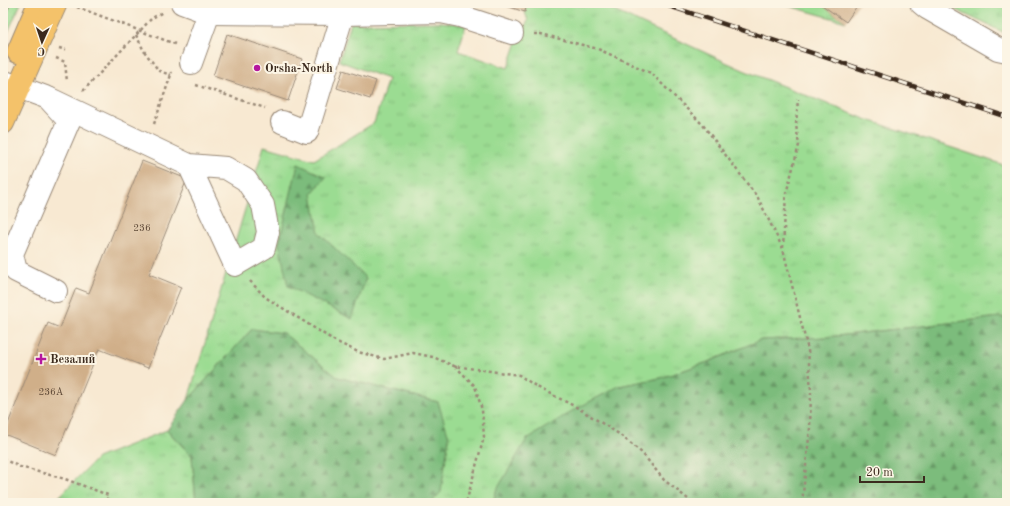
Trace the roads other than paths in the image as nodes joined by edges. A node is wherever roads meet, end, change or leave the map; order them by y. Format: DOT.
graph roads {
  1 [pos="39,3"];
  2 [pos="56,3"];
  3 [pos="921,3"];
  4 [pos="174,7"];
  5 [pos="210,13"];
  6 [pos="343,14"];
  7 [pos="512,33"];
  8 [pos="1007,51"];
  9 [pos="183,68"];
  10 [pos="9,85"];
  11 [pos="48,98"];
  12 [pos="277,116"];
  13 [pos="3,123"];
  14 [pos="189,165"];
  15 [pos="56,291"];
  1 -- 10 [label="main road"];
  2 -- 10 [label="main road"];
  3 -- 8 [label="lane"];
  4 -- 5 [label="lane"];
  5 -- 6 [label="lane"];
  5 -- 9 [label="lane"];
  6 -- 7 [label="lane"];
  6 -- 12 [label="lane"];
  10 -- 11 [label="lane"];
  10 -- 13 [label="main road"];
  11 -- 14 [label="lane"];
  11 -- 15 [label="lane"];
  14 -- 14 [label="lane"];
}
